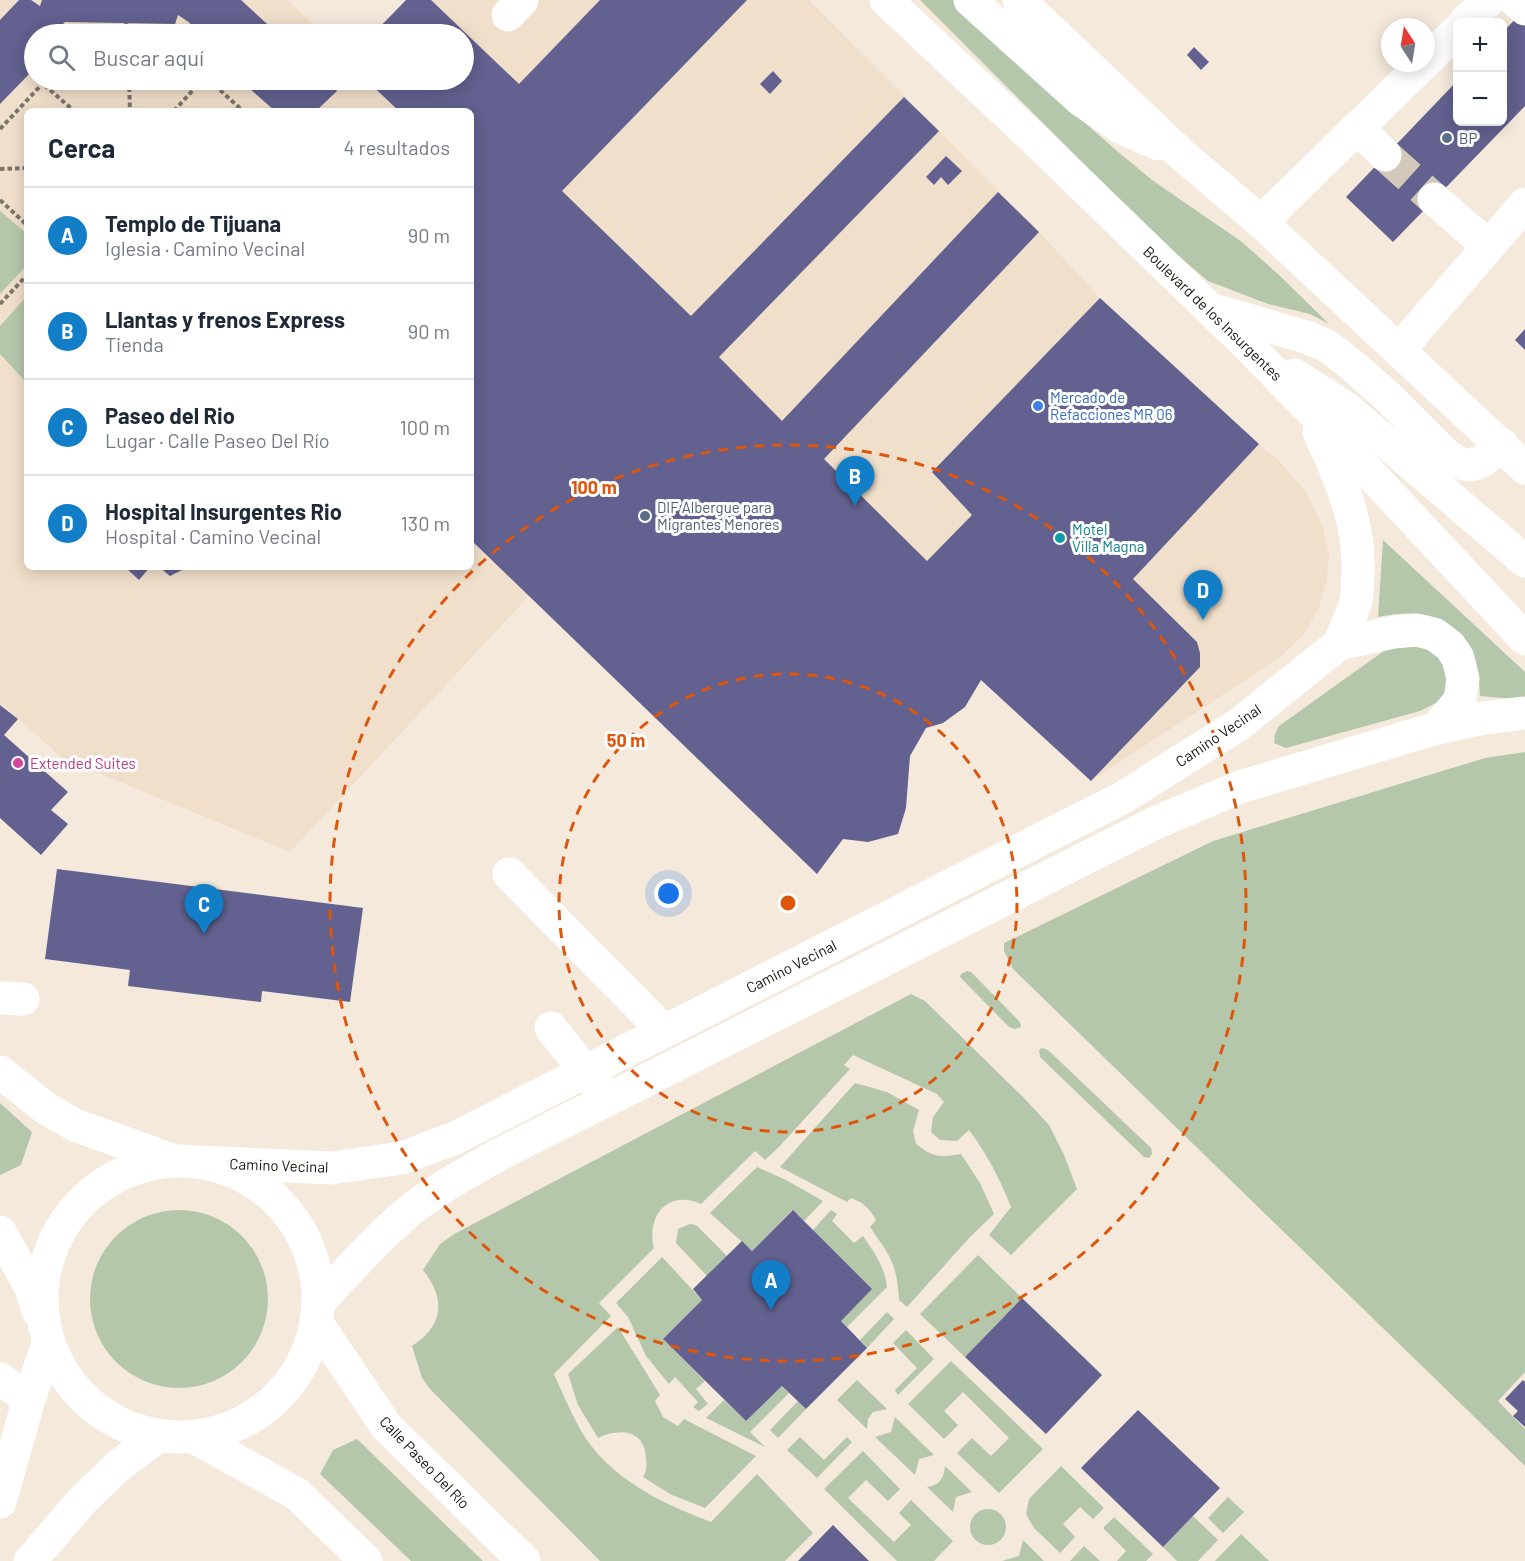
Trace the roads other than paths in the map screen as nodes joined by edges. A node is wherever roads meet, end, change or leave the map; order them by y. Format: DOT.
graph roads {
  1 [pos="886,0"];
  2 [pos="970,0"];
  3 [pos="1019,0"];
  4 [pos="1489,0"];
  5 [pos="1515,0"];
  6 [pos="1525,9"];
  7 [pos="1470,18"];
  8 [pos="1453,35"];
  9 [pos="1435,52"];
  10 [pos="1415,72"];
  11 [pos="1357,128"];
  12 [pos="1181,154"];
  13 [pos="1385,155"];
  14 [pos="1434,199"];
  15 [pos="1525,204"];
  16 [pos="1261,222"];
  17 [pos="1488,246"];
  18 [pos="1210,308"];
  19 [pos="1245,343"];
  20 [pos="1399,350"];
  21 [pos="1307,406"];
  22 [pos="1502,445"];
  23 [pos="1525,468"];
  24 [pos="1525,561"];
  25 [pos="1525,639"];
  26 [pos="1339,644"];
  27 [pos="1525,713"];
  28 [pos="1437,728"];
  29 [pos="510,874"];
  30 [pos="551,1028"];
  31 [pos="664,1031"];
  32 [pos="586,1071"];
  33 [pos="0,1072"];
  34 [pos="607,1100"];
  35 [pos="186,1161"];
  36 [pos="0,1232"];
  37 [pos="318,1312"];
  38 [pos="45,1334"];
  39 [pos="0,1379"];
  40 [pos="29,1399"];
  41 [pos="158,1436"];
  42 [pos="194,1437"];
  43 [pos="0,1502"];
  44 [pos="30,1561"];
  45 [pos="366,1561"];
  46 [pos="524,1561"];
  1 -- 18 [label="main road, Boulevard de los Insurgentes"];
  2 -- 12 [label="main road"];
  3 -- 12 [label="main road"];
  4 -- 7 [label="main road"];
  5 -- 6 [label="main road"];
  8 -- 9 [label="main road"];
  10 -- 11 [label="main road"];
  11 -- 13 [label="main road"];
  11 -- 16 [label="main road"];
  12 -- 16 [label="main road"];
  14 -- 17 [label="main road"];
  15 -- 17 [label="main road"];
  16 -- 20 [label="main road"];
  17 -- 20 [label="main road"];
  18 -- 19 [label="main road, Boulevard de los Insurgentes"];
  18 -- 22 [label="main road"];
  19 -- 21 [label="main road, Boulevard de los Insurgentes"];
  19 -- 24 [label="main road"];
  20 -- 22 [label="main road"];
  21 -- 25 [label="main road, Boulevard de los Insurgentes"];
  21 -- 26 [label="main road"];
  22 -- 23 [label="main road"];
  26 -- 28 [label="main road"];
  26 -- 31 [label="main road, Camino Vecinal"];
  27 -- 28 [label="main road"];
  28 -- 34 [label="main road"];
  29 -- 31 [label="main road"];
  30 -- 32 [label="main road"];
  31 -- 32 [label="main road, Camino Vecinal"];
  32 -- 34 [label="main road"];
  32 -- 35 [label="main road, Camino Vecinal"];
  33 -- 35 [label="main road"];
  34 -- 37 [label="main road"];
  35 -- 37 [label="main road"];
  35 -- 38 [label="main road"];
  36 -- 38 [label="main road"];
  37 -- 42 [label="main road"];
  37 -- 46 [label="main road, Calle Paseo Del Río"];
  38 -- 40 [label="main road"];
  38 -- 41 [label="main road"];
  39 -- 40 [label="main road"];
  40 -- 43 [label="main road"];
  41 -- 42 [label="main road"];
  41 -- 44 [label="main road"];
  42 -- 45 [label="main road"];
}
